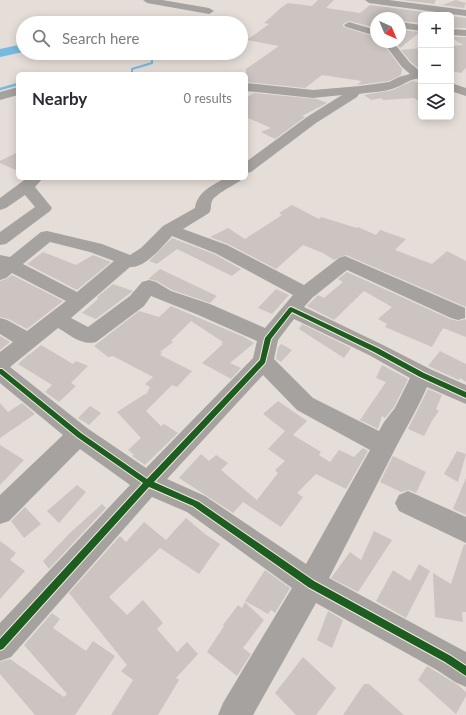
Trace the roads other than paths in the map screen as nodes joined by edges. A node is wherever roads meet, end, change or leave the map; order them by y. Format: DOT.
graph roads {
  1 [pos="146,0"];
  2 [pos="369,0"];
  3 [pos="209,11"];
  4 [pos="466,13"];
  5 [pos="370,22"];
  6 [pos="406,26"];
  7 [pos="418,28"];
  8 [pos="370,31"];
  9 [pos="454,32"];
  10 [pos="466,34"];
  11 [pos="393,48"];
  12 [pos="418,74"];
  13 [pos="418,76"];
  14 [pos="248,87"];
  15 [pos="454,88"];
  16 [pos="360,90"];
  17 [pos="16,92"];
  18 [pos="466,92"];
  19 [pos="0,96"];
  20 [pos="248,167"];
  21 [pos="232,180"];
  22 [pos="31,183"];
  23 [pos="0,205"];
  24 [pos="169,230"];
  25 [pos="0,240"];
  26 [pos="126,260"];
  27 [pos="3,267"];
  28 [pos="305,294"];
  29 [pos="79,300"];
  30 [pos="291,309"];
  31 [pos="463,311"];
  32 [pos="57,319"];
  33 [pos="0,325"];
  34 [pos="268,338"];
  35 [pos="28,341"];
  36 [pos="263,360"];
  37 [pos="0,363"];
  38 [pos="0,371"];
  39 [pos="422,375"];
  40 [pos="466,395"];
  41 [pos="79,435"];
  42 [pos="385,446"];
  43 [pos="148,483"];
  44 [pos="408,503"];
  45 [pos="0,512"];
  46 [pos="466,530"];
  47 [pos="312,584"];
  48 [pos="0,646"];
  49 [pos="466,671"];
  50 [pos="235,715"];
  1 -- 3 [label="street"];
  2 -- 4 [label="street"];
  5 -- 8 [label="street"];
  6 -- 7 [label="street"];
  9 -- 10 [label="street"];
  11 -- 12 [label="street"];
  13 -- 16 [label="street"];
  14 -- 16 [label="street"];
  15 -- 18 [label="street"];
  16 -- 20 [label="street"];
  17 -- 19 [label="street"];
  21 -- 24 [label="street"];
  22 -- 23 [label="street"];
  22 -- 25 [label="street"];
  24 -- 26 [label="street"];
  24 -- 28 [label="street"];
  26 -- 27 [label="street"];
  26 -- 29 [label="street"];
  27 -- 29 [label="street"];
  28 -- 30 [label="street"];
  28 -- 31 [label="street"];
  29 -- 32 [label="street"];
  30 -- 34 [label="street"];
  30 -- 39 [label="street"];
  32 -- 34 [label="street"];
  32 -- 35 [label="street"];
  33 -- 35 [label="street"];
  34 -- 36 [label="street"];
  35 -- 37 [label="street"];
  36 -- 42 [label="street"];
  36 -- 43 [label="street"];
  38 -- 41 [label="street"];
  39 -- 40 [label="street"];
  39 -- 42 [label="street"];
  41 -- 43 [label="street"];
  41 -- 45 [label="street"];
  42 -- 47 [label="street"];
  43 -- 47 [label="street"];
  43 -- 48 [label="street"];
  44 -- 46 [label="street"];
  47 -- 49 [label="street"];
  47 -- 50 [label="street"];
}
